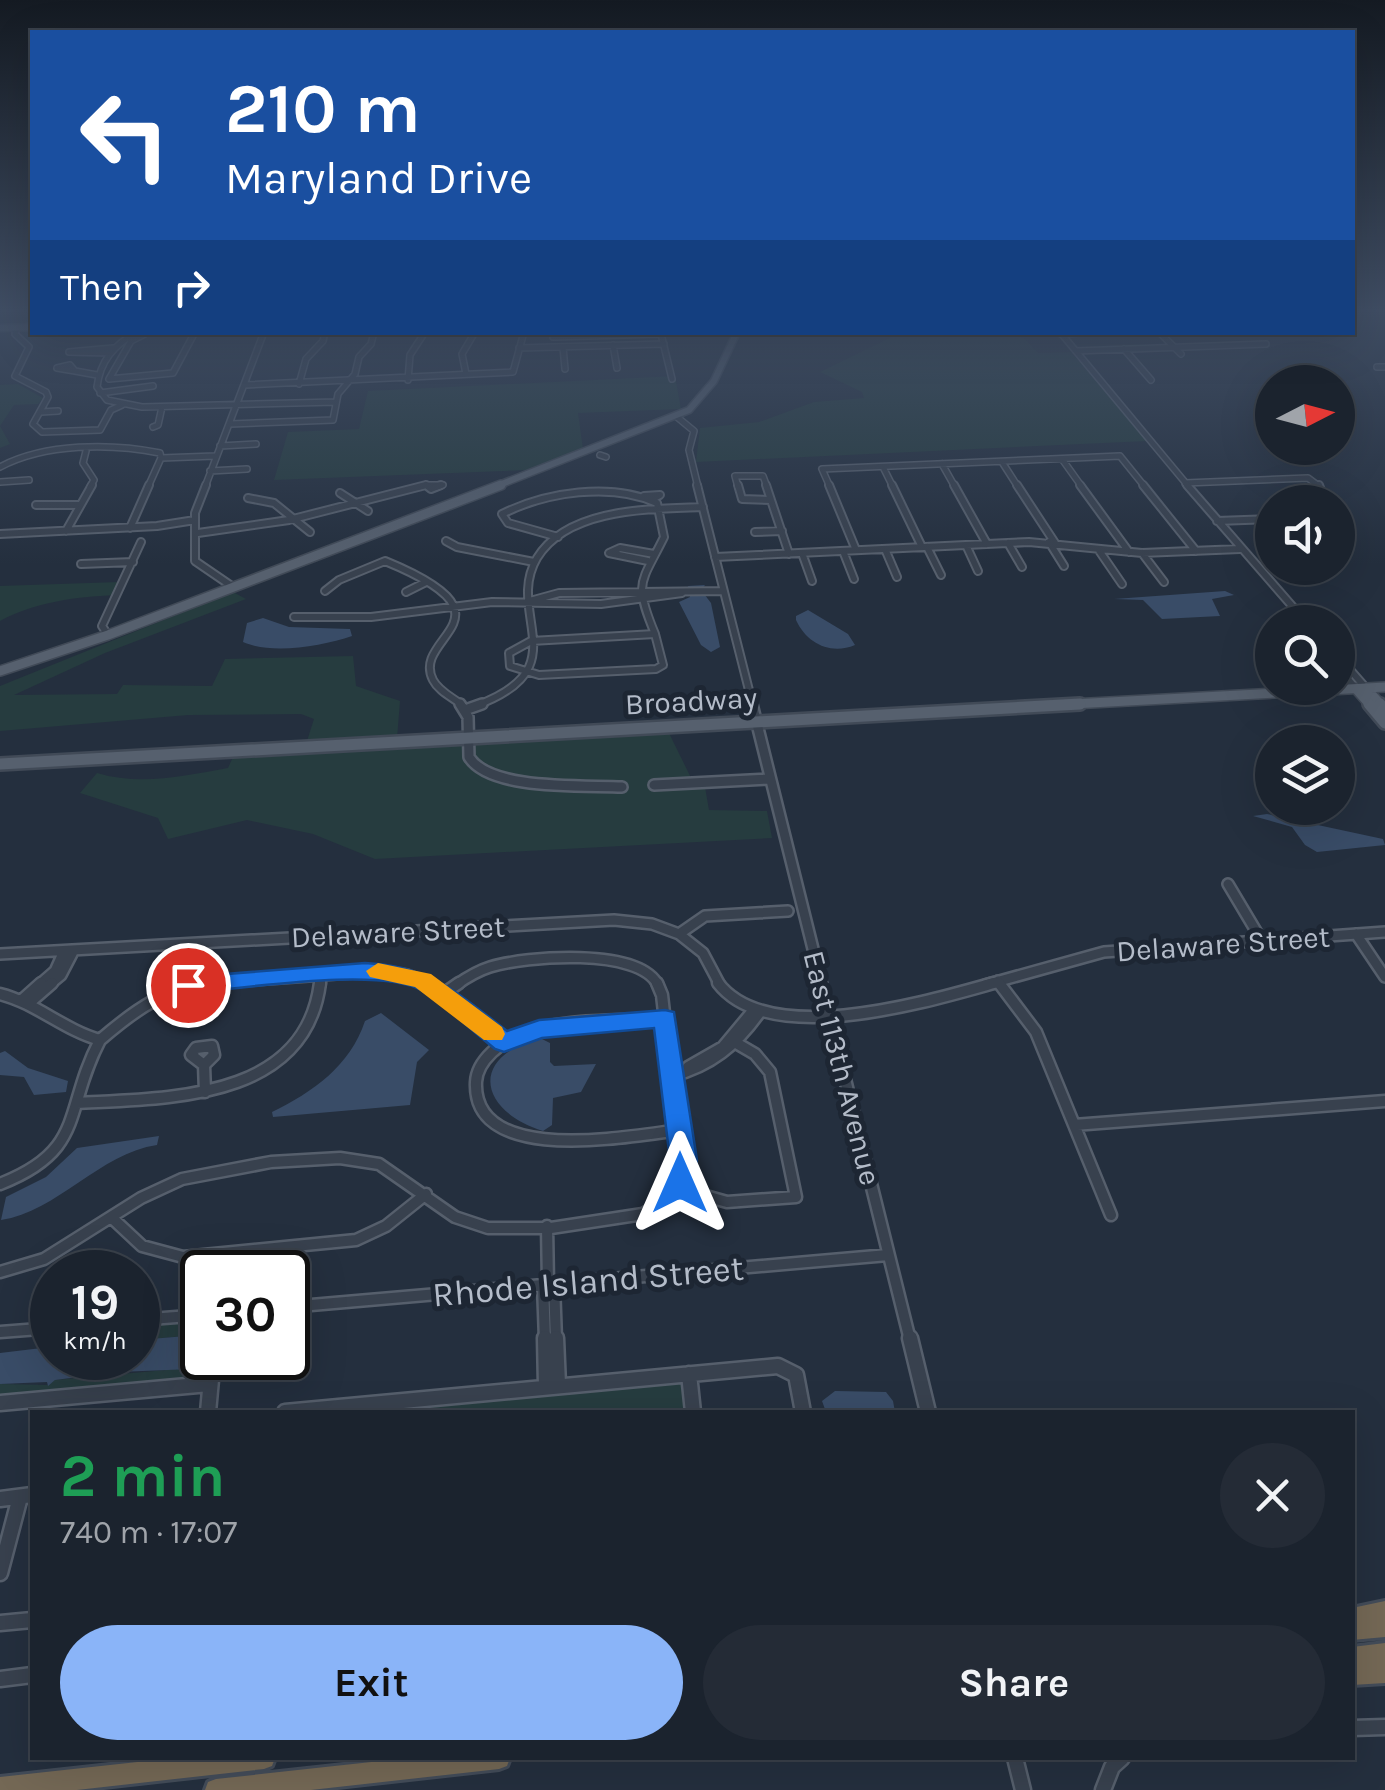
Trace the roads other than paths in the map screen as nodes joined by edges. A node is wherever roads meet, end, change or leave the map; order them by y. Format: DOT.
graph roads {
  1 [pos="48,397"];
  2 [pos="107,397"];
  3 [pos="240,397"];
  4 [pos="338,397"];
  5 [pos="705,397"];
  6 [pos="1113,397"];
  7 [pos="238,402"];
  8 [pos="336,402"];
  9 [pos="122,404"];
  10 [pos="162,407"];
  11 [pos="58,411"];
  12 [pos="41,412"];
  13 [pos="677,418"];
  14 [pos="332,420"];
  15 [pos="230,424"];
  16 [pos="153,427"];
  17 [pos="256,444"];
  18 [pos="220,446"];
  19 [pos="86,451"];
  20 [pos="215,456"];
  21 [pos="160,458"];
  22 [pos="1062,459"];
  23 [pos="1002,462"];
  24 [pos="3,464"];
  25 [pos="942,464"];
  26 [pos="883,467"];
  27 [pos="247,470"];
  28 [pos="210,471"];
  29 [pos="28,480"];
  30 [pos="0,482"];
  31 [pos="1185,483"];
  32 [pos="1320,485"];
  33 [pos="425,486"];
  34 [pos="340,493"];
  35 [pos="248,498"];
  36 [pos="771,500"];
  37 [pos="353,503"];
  38 [pos="36,505"];
  39 [pos="79,505"];
  40 [pos="703,508"];
  41 [pos="661,509"];
  42 [pos="368,510"];
  43 [pos="195,520"];
  44 [pos="296,520"];
  45 [pos="1255,520"];
  46 [pos="1217,521"];
  47 [pos="130,528"];
  48 [pos="782,530"];
  49 [pos="66,531"];
  50 [pos="198,532"];
  51 [pos="310,532"];
  52 [pos="755,532"];
  53 [pos="0,534"];
  54 [pos="558,537"];
  55 [pos="446,541"];
  56 [pos="141,542"];
  57 [pos="1052,542"];
  58 [pos="1008,543"];
  59 [pos="987,544"];
  60 [pos="966,545"];
  61 [pos="924,547"];
  62 [pos="885,549"];
  63 [pos="1098,549"];
  64 [pos="1240,549"];
  65 [pos="856,550"];
  66 [pos="842,551"];
  67 [pos="1196,551"];
  68 [pos="1128,552"];
  69 [pos="802,553"];
  70 [pos="1142,553"];
  71 [pos="789,554"];
  72 [pos="651,557"];
  73 [pos="715,557"];
  74 [pos="133,562"];
  75 [pos="534,562"];
  76 [pos="81,564"];
  77 [pos="1064,566"];
  78 [pos="1022,567"];
  79 [pos="978,571"];
  80 [pos="941,575"];
  81 [pos="897,577"];
  82 [pos="854,579"];
  83 [pos="812,581"];
  84 [pos="427,582"];
  85 [pos="1164,582"];
  86 [pos="1122,584"];
  87 [pos="231,588"];
  88 [pos="640,590"];
  89 [pos="325,591"];
  90 [pos="723,591"];
  91 [pos="406,592"];
  92 [pos="685,593"];
  93 [pos="641,600"];
  94 [pos="530,601"];
  95 [pos="1287,605"];
  96 [pos="456,607"];
  97 [pos="294,617"];
  98 [pos="658,634"];
  99 [pos="108,635"];
  100 [pos="531,641"];
  101 [pos="0,671"];
  102 [pos="526,674"];
  103 [pos="1355,681"];
  104 [pos="1355,683"];
  105 [pos="1385,687"];
  106 [pos="1360,688"];
  107 [pos="465,710"];
  108 [pos="1385,710"];
  109 [pos="756,723"];
  110 [pos="1385,723"];
  111 [pos="470,738"];
  112 [pos="0,764"];
  113 [pos="768,779"];
  114 [pos="654,785"];
  115 [pos="622,787"];
  116 [pos="1228,884"];
  117 [pos="788,911"];
  118 [pos="1385,932"];
  119 [pos="678,934"];
  120 [pos="1356,934"];
  121 [pos="1262,940"];
  122 [pos="69,950"];
  123 [pos="0,954"];
  124 [pos="322,974"];
  125 [pos="1385,976"];
  126 [pos="998,982"];
  127 [pos="0,994"];
  128 [pos="443,994"];
  129 [pos="26,1001"];
  130 [pos="756,1012"];
  131 [pos="828,1015"];
  132 [pos="665,1018"];
  133 [pos="100,1040"];
  134 [pos="504,1042"];
  135 [pos="734,1042"];
  136 [pos="204,1066"];
  137 [pos="672,1073"];
  138 [pos="204,1092"];
  139 [pos="1385,1101"];
  140 [pos="77,1103"];
  141 [pos="1074,1124"];
  142 [pos="69,1130"];
  143 [pos="680,1130"];
  144 [pos="0,1184"];
  145 [pos="677,1188"];
  146 [pos="426,1194"];
  147 [pos="796,1197"];
  148 [pos="1111,1215"];
  149 [pos="110,1217"];
  150 [pos="547,1226"];
  151 [pos="888,1255"];
  152 [pos="0,1272"];
  153 [pos="548,1284"];
  154 [pos="310,1305"];
  155 [pos="30,1330"];
  156 [pos="0,1332"];
  157 [pos="695,1373"];
  158 [pos="210,1380"];
  159 [pos="209,1384"];
  160 [pos="552,1386"];
  161 [pos="0,1402"];
  162 [pos="366,1408"];
  163 [pos="208,1410"];
  164 [pos="326,1410"];
  165 [pos="693,1410"];
  166 [pos="803,1410"];
  167 [pos="927,1410"];
  168 [pos="26,1496"];
  169 [pos="0,1498"];
  170 [pos="0,1573"];
  171 [pos="1385,1612"];
  172 [pos="1355,1617"];
  173 [pos="30,1620"];
  174 [pos="0,1623"];
  175 [pos="1385,1626"];
  176 [pos="1355,1630"];
  177 [pos="1385,1653"];
  178 [pos="1355,1657"];
  179 [pos="1385,1673"];
  180 [pos="30,1675"];
  181 [pos="1355,1675"];
  182 [pos="0,1679"];
  183 [pos="1385,1727"];
  184 [pos="1355,1728"];
  185 [pos="246,1760"];
  186 [pos="481,1760"];
  187 [pos="1016,1760"];
  188 [pos="1120,1760"];
  189 [pos="0,1788"];
  190 [pos="216,1790"];
  191 [pos="1023,1790"];
  192 [pos="1103,1790"];
  1 -- 12 [label="street"];
  2 -- 9 [label="street"];
  3 -- 7 [label="street"];
  4 -- 8 [label="street"];
  5 -- 13 [label="main road"];
  6 -- 31 [label="street"];
  7 -- 8 [label="street"];
  7 -- 10 [label="street"];
  7 -- 15 [label="street"];
  8 -- 14 [label="street"];
  9 -- 10 [label="street"];
  9 -- 12 [label="street"];
  10 -- 16 [label="street"];
  11 -- 12 [label="street"];
  13 -- 40 [label="street"];
  13 -- 87 [label="main road"];
  14 -- 15 [label="street"];
  15 -- 18 [label="street"];
  17 -- 18 [label="street"];
  18 -- 20 [label="street"];
  19 -- 21 [label="street"];
  19 -- 24 [label="street"];
  19 -- 39 [label="street"];
  20 -- 21 [label="street"];
  20 -- 28 [label="street"];
  21 -- 47 [label="street"];
  22 -- 23 [label="street"];
  22 -- 67 [label="street"];
  22 -- 68 [label="street"];
  23 -- 25 [label="street"];
  23 -- 57 [label="street"];
  25 -- 26 [label="street"];
  25 -- 59 [label="street"];
  26 -- 61 [label="street"];
  26 -- 65 [label="street"];
  27 -- 28 [label="street"];
  28 -- 43 [label="street"];
  29 -- 30 [label="street"];
  31 -- 32 [label="street"];
  31 -- 46 [label="street"];
  33 -- 37 [label="street"];
  34 -- 37 [label="street"];
  35 -- 44 [label="street"];
  36 -- 36 [label="street"];
  36 -- 48 [label="street"];
  37 -- 42 [label="street"];
  37 -- 44 [label="street"];
  38 -- 39 [label="street"];
  39 -- 49 [label="street"];
  40 -- 41 [label="street"];
  40 -- 73 [label="street"];
  41 -- 54 [label="street"];
  41 -- 54 [label="street"];
  41 -- 72 [label="street"];
  43 -- 47 [label="street"];
  43 -- 50 [label="street"];
  44 -- 50 [label="street"];
  44 -- 51 [label="street"];
  45 -- 46 [label="street"];
  46 -- 64 [label="street"];
  47 -- 49 [label="street"];
  48 -- 52 [label="street"];
  48 -- 71 [label="street"];
  49 -- 53 [label="street"];
  50 -- 87 [label="street"];
  54 -- 75 [label="street"];
  55 -- 75 [label="street"];
  56 -- 74 [label="street"];
  57 -- 58 [label="street"];
  57 -- 63 [label="street"];
  57 -- 77 [label="street"];
  58 -- 59 [label="street"];
  58 -- 78 [label="street"];
  59 -- 60 [label="street"];
  60 -- 61 [label="street"];
  60 -- 79 [label="street"];
  61 -- 62 [label="street"];
  61 -- 80 [label="street"];
  62 -- 65 [label="street"];
  62 -- 81 [label="street"];
  63 -- 68 [label="street"];
  63 -- 86 [label="street"];
  64 -- 67 [label="street"];
  64 -- 95 [label="street"];
  65 -- 66 [label="street"];
  66 -- 69 [label="street"];
  66 -- 82 [label="street"];
  67 -- 70 [label="street"];
  68 -- 70 [label="street"];
  69 -- 71 [label="street"];
  69 -- 83 [label="street"];
  70 -- 85 [label="street"];
  71 -- 73 [label="street"];
  72 -- 72 [label="street"];
  72 -- 88 [label="street"];
  73 -- 90 [label="street"];
  74 -- 76 [label="street"];
  74 -- 99 [label="street"];
  75 -- 94 [label="street"];
  84 -- 89 [label="street"];
  84 -- 91 [label="street"];
  84 -- 96 [label="street"];
  87 -- 99 [label="main road"];
  88 -- 92 [label="street"];
  88 -- 93 [label="street"];
  88 -- 94 [label="street"];
  90 -- 92 [label="street"];
  90 -- 109 [label="street"];
  92 -- 93 [label="street"];
  93 -- 94 [label="street"];
  93 -- 98 [label="street"];
  94 -- 96 [label="street"];
  94 -- 100 [label="street"];
  96 -- 97 [label="street"];
  96 -- 107 [label="street"];
  98 -- 100 [label="street"];
  98 -- 102 [label="street"];
  99 -- 101 [label="main road"];
  100 -- 102 [label="street"];
  100 -- 102 [label="street"];
  102 -- 107 [label="street"];
  103 -- 106 [label="street"];
  104 -- 106 [label="street"];
  105 -- 106 [label="main road, Broadway"];
  106 -- 108 [label="main road"];
  106 -- 109 [label="main road, Broadway"];
  106 -- 110 [label="main road"];
  107 -- 111 [label="street"];
  109 -- 111 [label="main road, Broadway"];
  109 -- 113 [label="street, East 113th Avenue"];
  111 -- 112 [label="main road, Broadway"];
  111 -- 115 [label="street"];
  113 -- 114 [label="street"];
  113 -- 131 [label="street, East 113th Avenue"];
  116 -- 121 [label="street"];
  117 -- 119 [label="street"];
  118 -- 120 [label="street, Delaware Street"];
  119 -- 122 [label="street, Delaware Street"];
  119 -- 130 [label="street"];
  120 -- 121 [label="street, Delaware Street"];
  120 -- 125 [label="street"];
  121 -- 126 [label="street, Delaware Street"];
  122 -- 123 [label="street, Delaware Street"];
  122 -- 129 [label="street"];
  124 -- 128 [label="street"];
  124 -- 133 [label="street"];
  124 -- 138 [label="street"];
  126 -- 131 [label="street, Delaware Street"];
  126 -- 141 [label="street"];
  127 -- 129 [label="street"];
  128 -- 132 [label="street"];
  128 -- 134 [label="street"];
  129 -- 133 [label="street"];
  130 -- 131 [label="street, Delaware Street"];
  130 -- 135 [label="street"];
  131 -- 151 [label="street, East 113th Avenue"];
  132 -- 134 [label="street"];
  132 -- 137 [label="street"];
  133 -- 140 [label="street"];
  134 -- 143 [label="street"];
  135 -- 137 [label="street"];
  135 -- 147 [label="street"];
  136 -- 138 [label="street"];
  137 -- 143 [label="street"];
  138 -- 140 [label="street"];
  139 -- 141 [label="street"];
  140 -- 142 [label="street"];
  141 -- 148 [label="street"];
  142 -- 144 [label="street"];
  143 -- 145 [label="street"];
  145 -- 147 [label="street"];
  145 -- 150 [label="street"];
  146 -- 149 [label="street"];
  146 -- 149 [label="street"];
  146 -- 150 [label="street"];
  149 -- 152 [label="street"];
  150 -- 153 [label="street"];
  151 -- 153 [label="street, Rhode Island Street"];
  151 -- 167 [label="street, East 113th Avenue"];
  153 -- 154 [label="street, Rhode Island Street"];
  153 -- 160 [label="street"];
  155 -- 156 [label="street"];
  157 -- 160 [label="street"];
  157 -- 165 [label="street"];
  157 -- 166 [label="street"];
  158 -- 159 [label="street"];
  159 -- 161 [label="street"];
  159 -- 163 [label="street"];
  160 -- 162 [label="street"];
  162 -- 164 [label="street"];
  168 -- 169 [label="street"];
  168 -- 170 [label="street"];
  171 -- 172 [label="highway"];
  173 -- 174 [label="street"];
  175 -- 176 [label="highway"];
  177 -- 178 [label="highway"];
  179 -- 181 [label="highway"];
  180 -- 182 [label="street"];
  183 -- 184 [label="street"];
  185 -- 189 [label="highway"];
  186 -- 190 [label="highway"];
  187 -- 191 [label="street"];
  188 -- 192 [label="street"];
}
